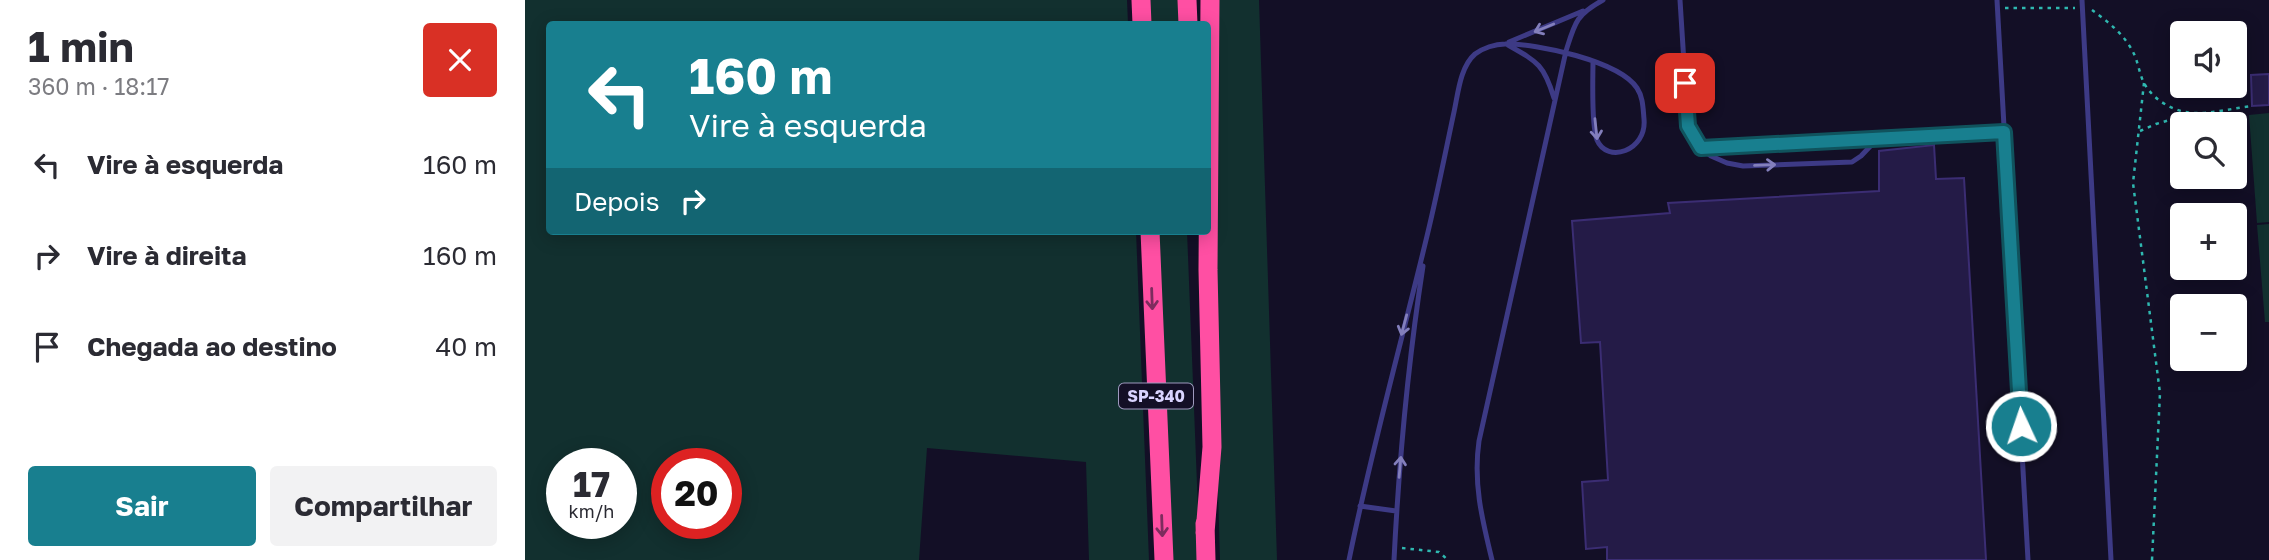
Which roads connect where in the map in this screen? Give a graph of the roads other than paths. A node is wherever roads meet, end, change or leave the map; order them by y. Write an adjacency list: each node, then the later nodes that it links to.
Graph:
1 (1141, 0): 9 (highway)
2 (1188, 0): 10 (highway)
3 (1210, 0): 11 (highway)
4 (1603, 0): 8 (lane)
5 (1680, 0): 18 (lane)
6 (1997, 0): 16 (lane)
7 (2082, 0): 32 (lane)
8 (1583, 11): 12 (lane, one-way to 12); 13 (lane)
9 (1142, 21)
10 (1188, 21)
11 (1210, 21)
12 (1505, 44): 13 (lane); 15 (lane); 22 (lane)
13 (1566, 51): 14 (lane); 15 (lane)
14 (1593, 61): 14 (lane, one-way to 14)
15 (1555, 100): 30 (lane)
16 (2004, 132): 17 (lane); 31 (lane)
17 (1878, 138): 18 (lane); 18 (lane, one-way to 17)
18 (1701, 148)
19 (1150, 235): 26 (highway, SP-340, one-way to 26)
20 (1195, 235): 25 (highway, SP-340)
21 (1207, 235): 25 (highway)
22 (1427, 235): 23 (lane, one-way to 23); 24 (lane, one-way to 22)
23 (1360, 506): 24 (lane); 28 (lane)
24 (1396, 511): 29 (lane)
25 (1205, 533): 27 (highway, SP-340)
26 (1164, 560)
27 (1206, 560)
28 (1349, 560)
29 (1394, 560)
30 (1492, 560)
31 (2028, 560)
32 (2111, 560)

